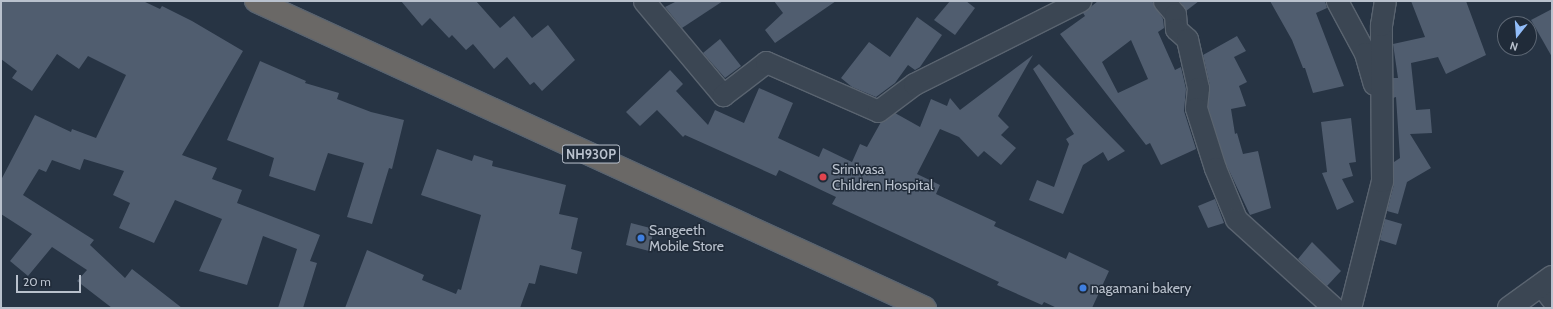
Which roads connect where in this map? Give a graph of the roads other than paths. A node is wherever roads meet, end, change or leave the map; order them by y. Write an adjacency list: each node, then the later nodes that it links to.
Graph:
1 (256, 1): 9 (highway, NH930P)
2 (644, 1): 3 (street)
3 (1080, 1)
4 (1164, 1): 10 (street)
5 (1337, 1): 7 (street)
6 (1385, 1): 7 (street)
7 (1381, 110): 11 (street)
8 (1548, 287): 12 (street)
9 (925, 308)
10 (1334, 308)
11 (1350, 308)
12 (1509, 308)

